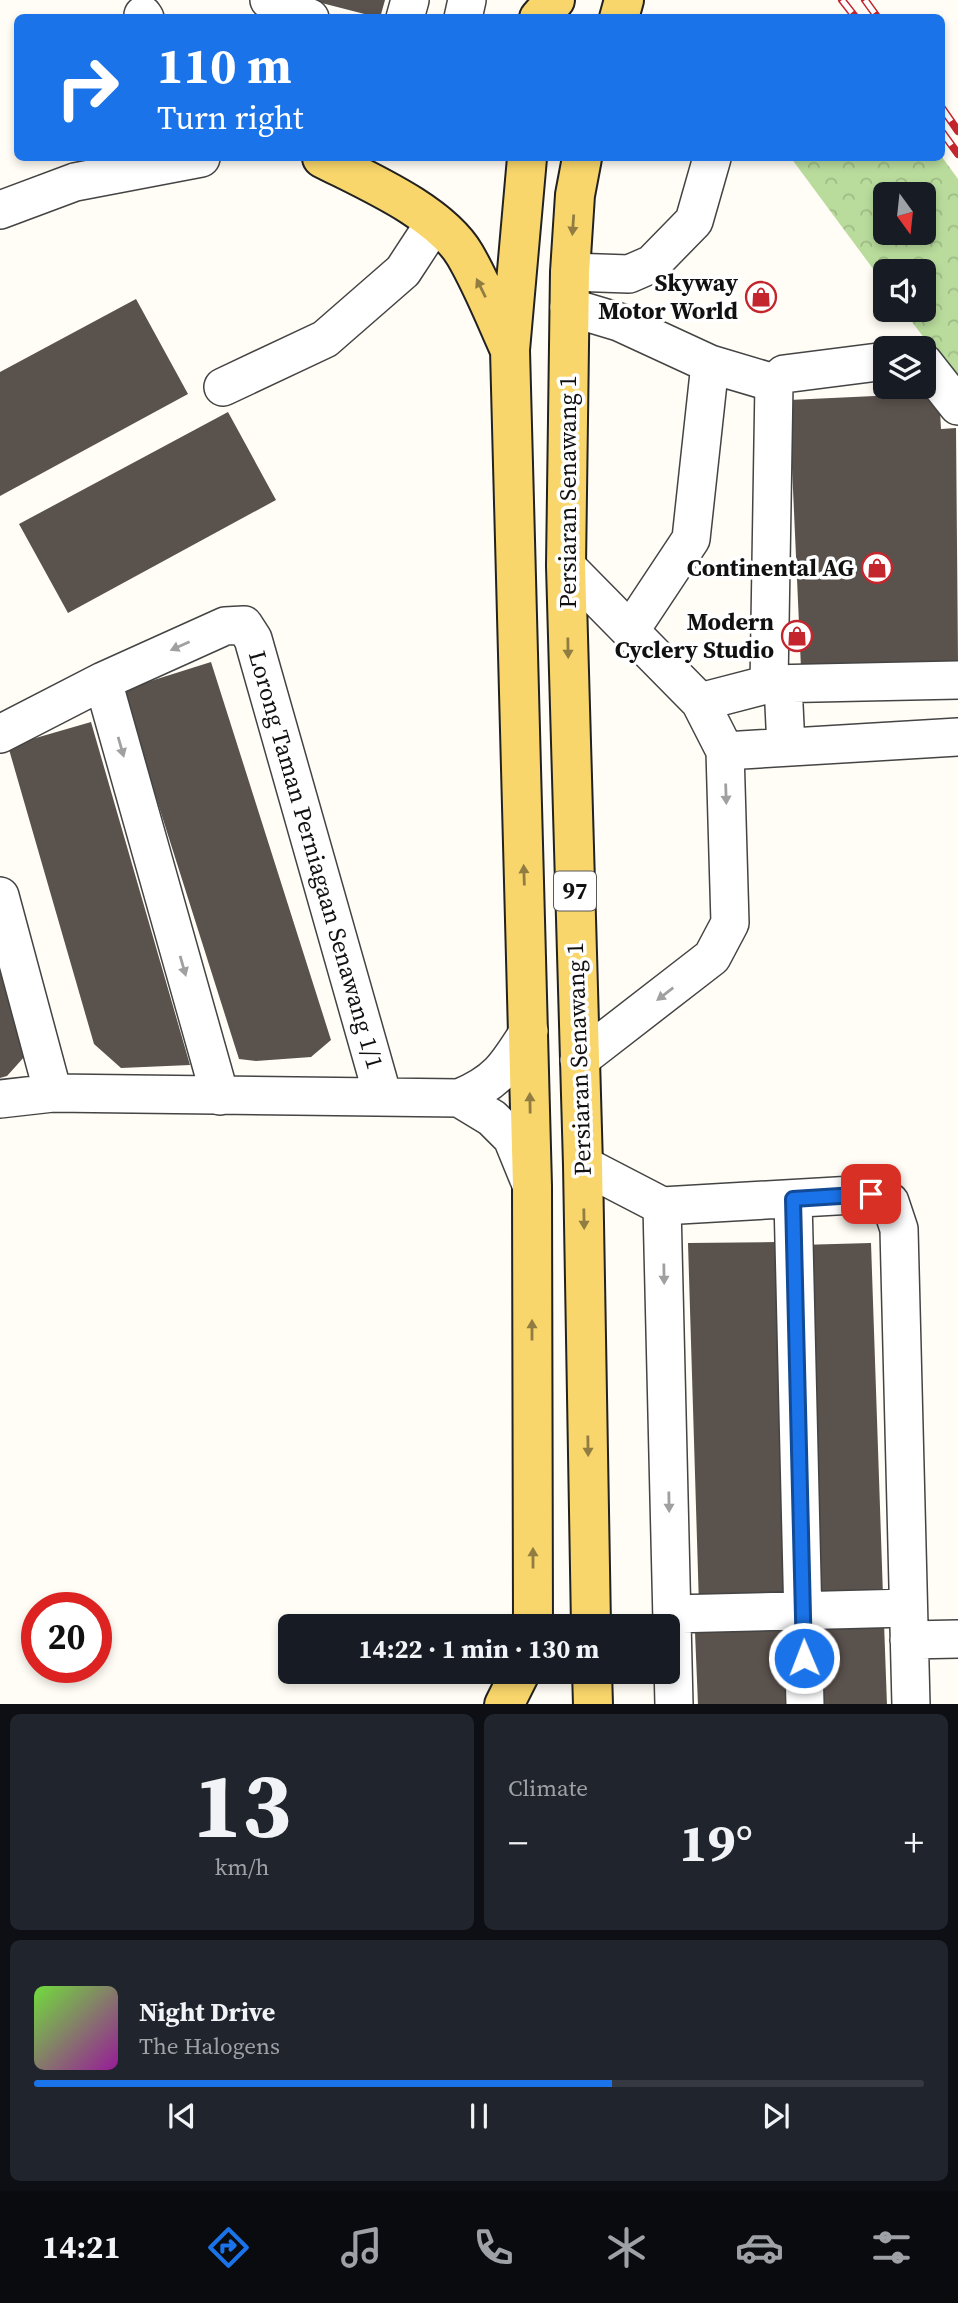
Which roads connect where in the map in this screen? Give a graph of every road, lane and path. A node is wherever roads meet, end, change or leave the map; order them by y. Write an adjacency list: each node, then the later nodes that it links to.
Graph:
1 (269, 0): 3 (street)
2 (555, 0): 4 (main road)
3 (301, 14)
4 (543, 14)
5 (185, 161): 10 (street)
6 (328, 161): 11 (main road)
7 (527, 161): 13 (main road, Persiaran Senawang 1 / 97)
8 (581, 161): 12 (main road, Persiaran Senawang 1 / 97, one-way to 12)
9 (711, 161): 12 (street)
10 (0, 210)
11 (435, 222): 13 (main road, one-way to 11); 18 (street)
12 (569, 290): 14 (street); 20 (main road, Persiaran Senawang 1 / 97)
13 (510, 350): 31 (main road, Persiaran Senawang 1 / 97, one-way to 13)
14 (710, 363): 17 (street); 21 (street)
15 (873, 363): 17 (street)
16 (936, 378): 19 (street)
17 (774, 383): 24 (street)
18 (223, 387)
19 (958, 406)
20 (566, 566): 21 (street); 32 (main road, Persiaran Senawang 1 / 97, one-way to 32)
21 (630, 631): 25 (street)
22 (958, 680): 24 (street)
23 (103, 681): 26 (street); 34 (street, one-way to 34); 35 (street, Lorong Taman Perniagaan Senawang 1/1, one-way to 23)
24 (776, 684): 25 (street); 28 (street)
25 (700, 702): 29 (street)
26 (0, 734)
27 (958, 737): 28 (street)
28 (786, 747): 29 (street)
29 (725, 751): 32 (street, one-way to 32)
30 (0, 896): 33 (street)
31 (528, 1031): 37 (street); 39 (main road, Persiaran Senawang 1 / 97, one-way to 31)
32 (579, 1060): 38 (main road, Persiaran Senawang 1 / 97)
33 (53, 1093): 34 (street); 36 (street)
34 (219, 1096): 35 (street)
35 (383, 1097): 37 (street)
36 (0, 1098)
37 (459, 1098): 39 (street)
38 (583, 1166): 41 (street); 44 (main road, Persiaran Senawang 1 / 97, one-way to 44)
39 (532, 1186): 43 (main road, Persiaran Senawang 1 / 97, one-way to 39)
40 (793, 1199): 41 (street); 42 (street); 46 (street)
41 (662, 1206): 45 (street, one-way to 45)
42 (802, 1611): 45 (street); 46 (street); 56 (street)
43 (533, 1614)
44 (591, 1614)
45 (672, 1614)
46 (909, 1624): 47 (street); 57 (street)
47 (958, 1639)
48 (514, 1684): 52 (main road)
49 (533, 1684): 53 (main road)
50 (592, 1684): 54 (main road)
51 (674, 1684): 55 (street)
52 (504, 1704)
53 (533, 1704)
54 (593, 1704)
55 (674, 1704)
56 (805, 1704)
57 (911, 1704)

